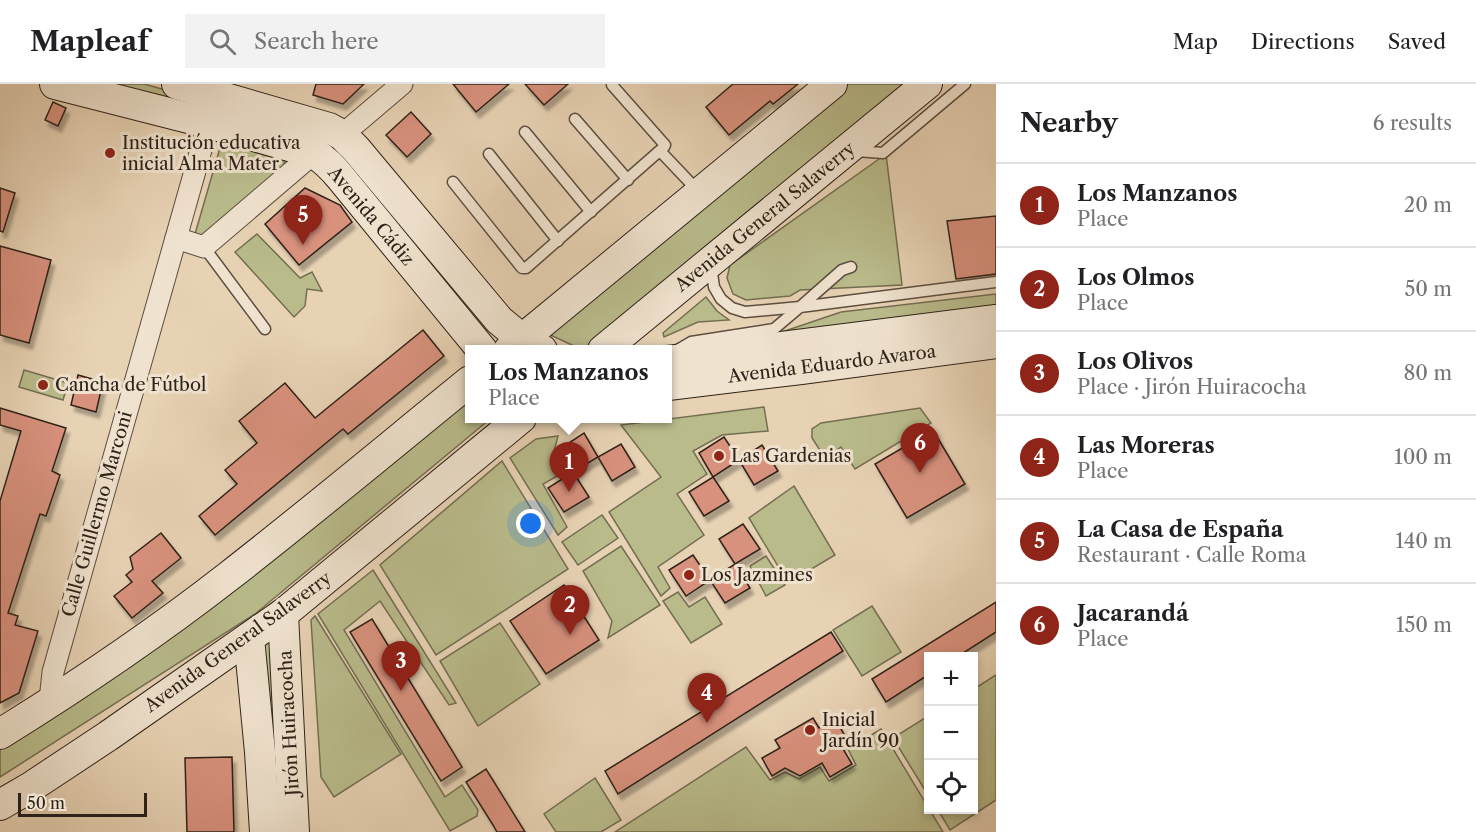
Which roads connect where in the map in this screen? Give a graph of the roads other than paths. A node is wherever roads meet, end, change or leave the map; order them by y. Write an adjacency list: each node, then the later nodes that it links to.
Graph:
1 (55, 84): 8 (main road, Avenida Cádiz)
2 (177, 84): 8 (main road, Avenida Cádiz)
3 (402, 84): 11 (street)
4 (832, 84): 18 (main road)
5 (927, 84): 12 (main road, Avenida General Salaverry)
6 (965, 84): 12 (lane)
7 (612, 85): 13 (lane)
8 (215, 101): 11 (main road, Avenida Cádiz); 14 (main road, Avenida Cádiz); 20 (street, Calle Guillermo Marconi)
9 (575, 119): 16 (lane)
10 (525, 132): 19 (lane)
11 (342, 135): 31 (main road, Avenida Cádiz)
12 (846, 150): 23 (main road, Avenida General Salaverry)
13 (661, 152): 16 (lane); 18 (lane)
14 (314, 153): 22 (street); 30 (main road, Avenida Cádiz)
15 (489, 154): 21 (lane)
16 (628, 180): 19 (lane)
17 (453, 182): 21 (lane)
18 (699, 193): 32 (main road)
19 (591, 212): 21 (lane)
20 (176, 238): 22 (street); 42 (street, Calle Guillermo Marconi)
21 (558, 241)
22 (204, 247): 28 (lane)
23 (717, 256): 26 (lane); 33 (main road, Avenida General Salaverry)
24 (851, 267): 26 (lane)
25 (996, 282): 26 (lane)
26 (800, 307): 34 (lane)
27 (996, 321): 35 (main road, Avenida Eduardo Avaroa)
28 (265, 329)
29 (996, 343): 35 (main road, Avenida Eduardo Avaroa)
30 (478, 345)
31 (523, 345)
32 (525, 345)
33 (609, 345)
34 (672, 354)
35 (800, 357): 36 (main road, Avenida Eduardo Avaroa); 37 (main road, Avenida Eduardo Avaroa)
36 (672, 361)
37 (672, 384)
38 (465, 385): 42 (main road)
39 (515, 423): 40 (main road, Avenida General Salaverry)
40 (283, 614): 41 (main road, Avenida General Salaverry); 44 (main road, Jirón Huiracocha)
41 (249, 638): 45 (main road, Jirón Huiracocha); 46 (main road, Avenida General Salaverry)
42 (53, 702): 43 (main road)
43 (0, 734)
44 (290, 751): 45 (main road); 48 (main road, Jirón Huiracocha)
45 (260, 752): 47 (main road, Jirón Huiracocha)
46 (0, 804)
47 (265, 832)
48 (294, 832)

